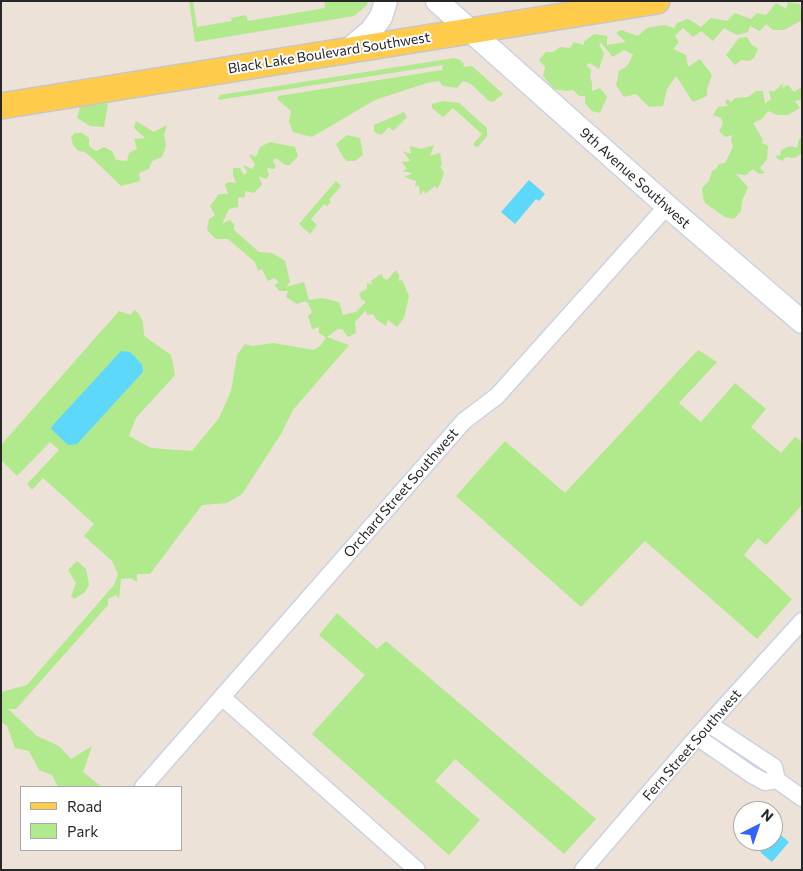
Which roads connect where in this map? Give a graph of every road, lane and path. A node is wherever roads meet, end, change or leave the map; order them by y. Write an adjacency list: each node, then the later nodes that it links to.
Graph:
1 (386, 1): 5 (street)
2 (437, 1): 4 (street, 9th Avenue Southwest)
3 (658, 1): 4 (main road, Black Lake Boulevard Southwest)
4 (470, 30): 5 (main road, Black Lake Boulevard Southwest); 7 (street, 9th Avenue Southwest)
5 (348, 50): 6 (main road, Black Lake Boulevard Southwest)
6 (1, 106)
7 (667, 206): 8 (street, 9th Avenue Southwest); 10 (street, Orchard Street Southwest)
8 (802, 322)
9 (802, 621): 11 (street, Fern Street Southwest)
10 (222, 697): 16 (street, Orchard Street Southwest); 18 (street)
11 (709, 724): 12 (street, Fern Street Southwest); 13 (street)
12 (697, 737): 14 (street); 19 (street, Fern Street Southwest)
13 (746, 748): 14 (street); 15 (street)
14 (736, 764): 15 (street)
15 (777, 780): 17 (street)
16 (144, 786)
17 (802, 798)
18 (417, 870)
19 (583, 870)

